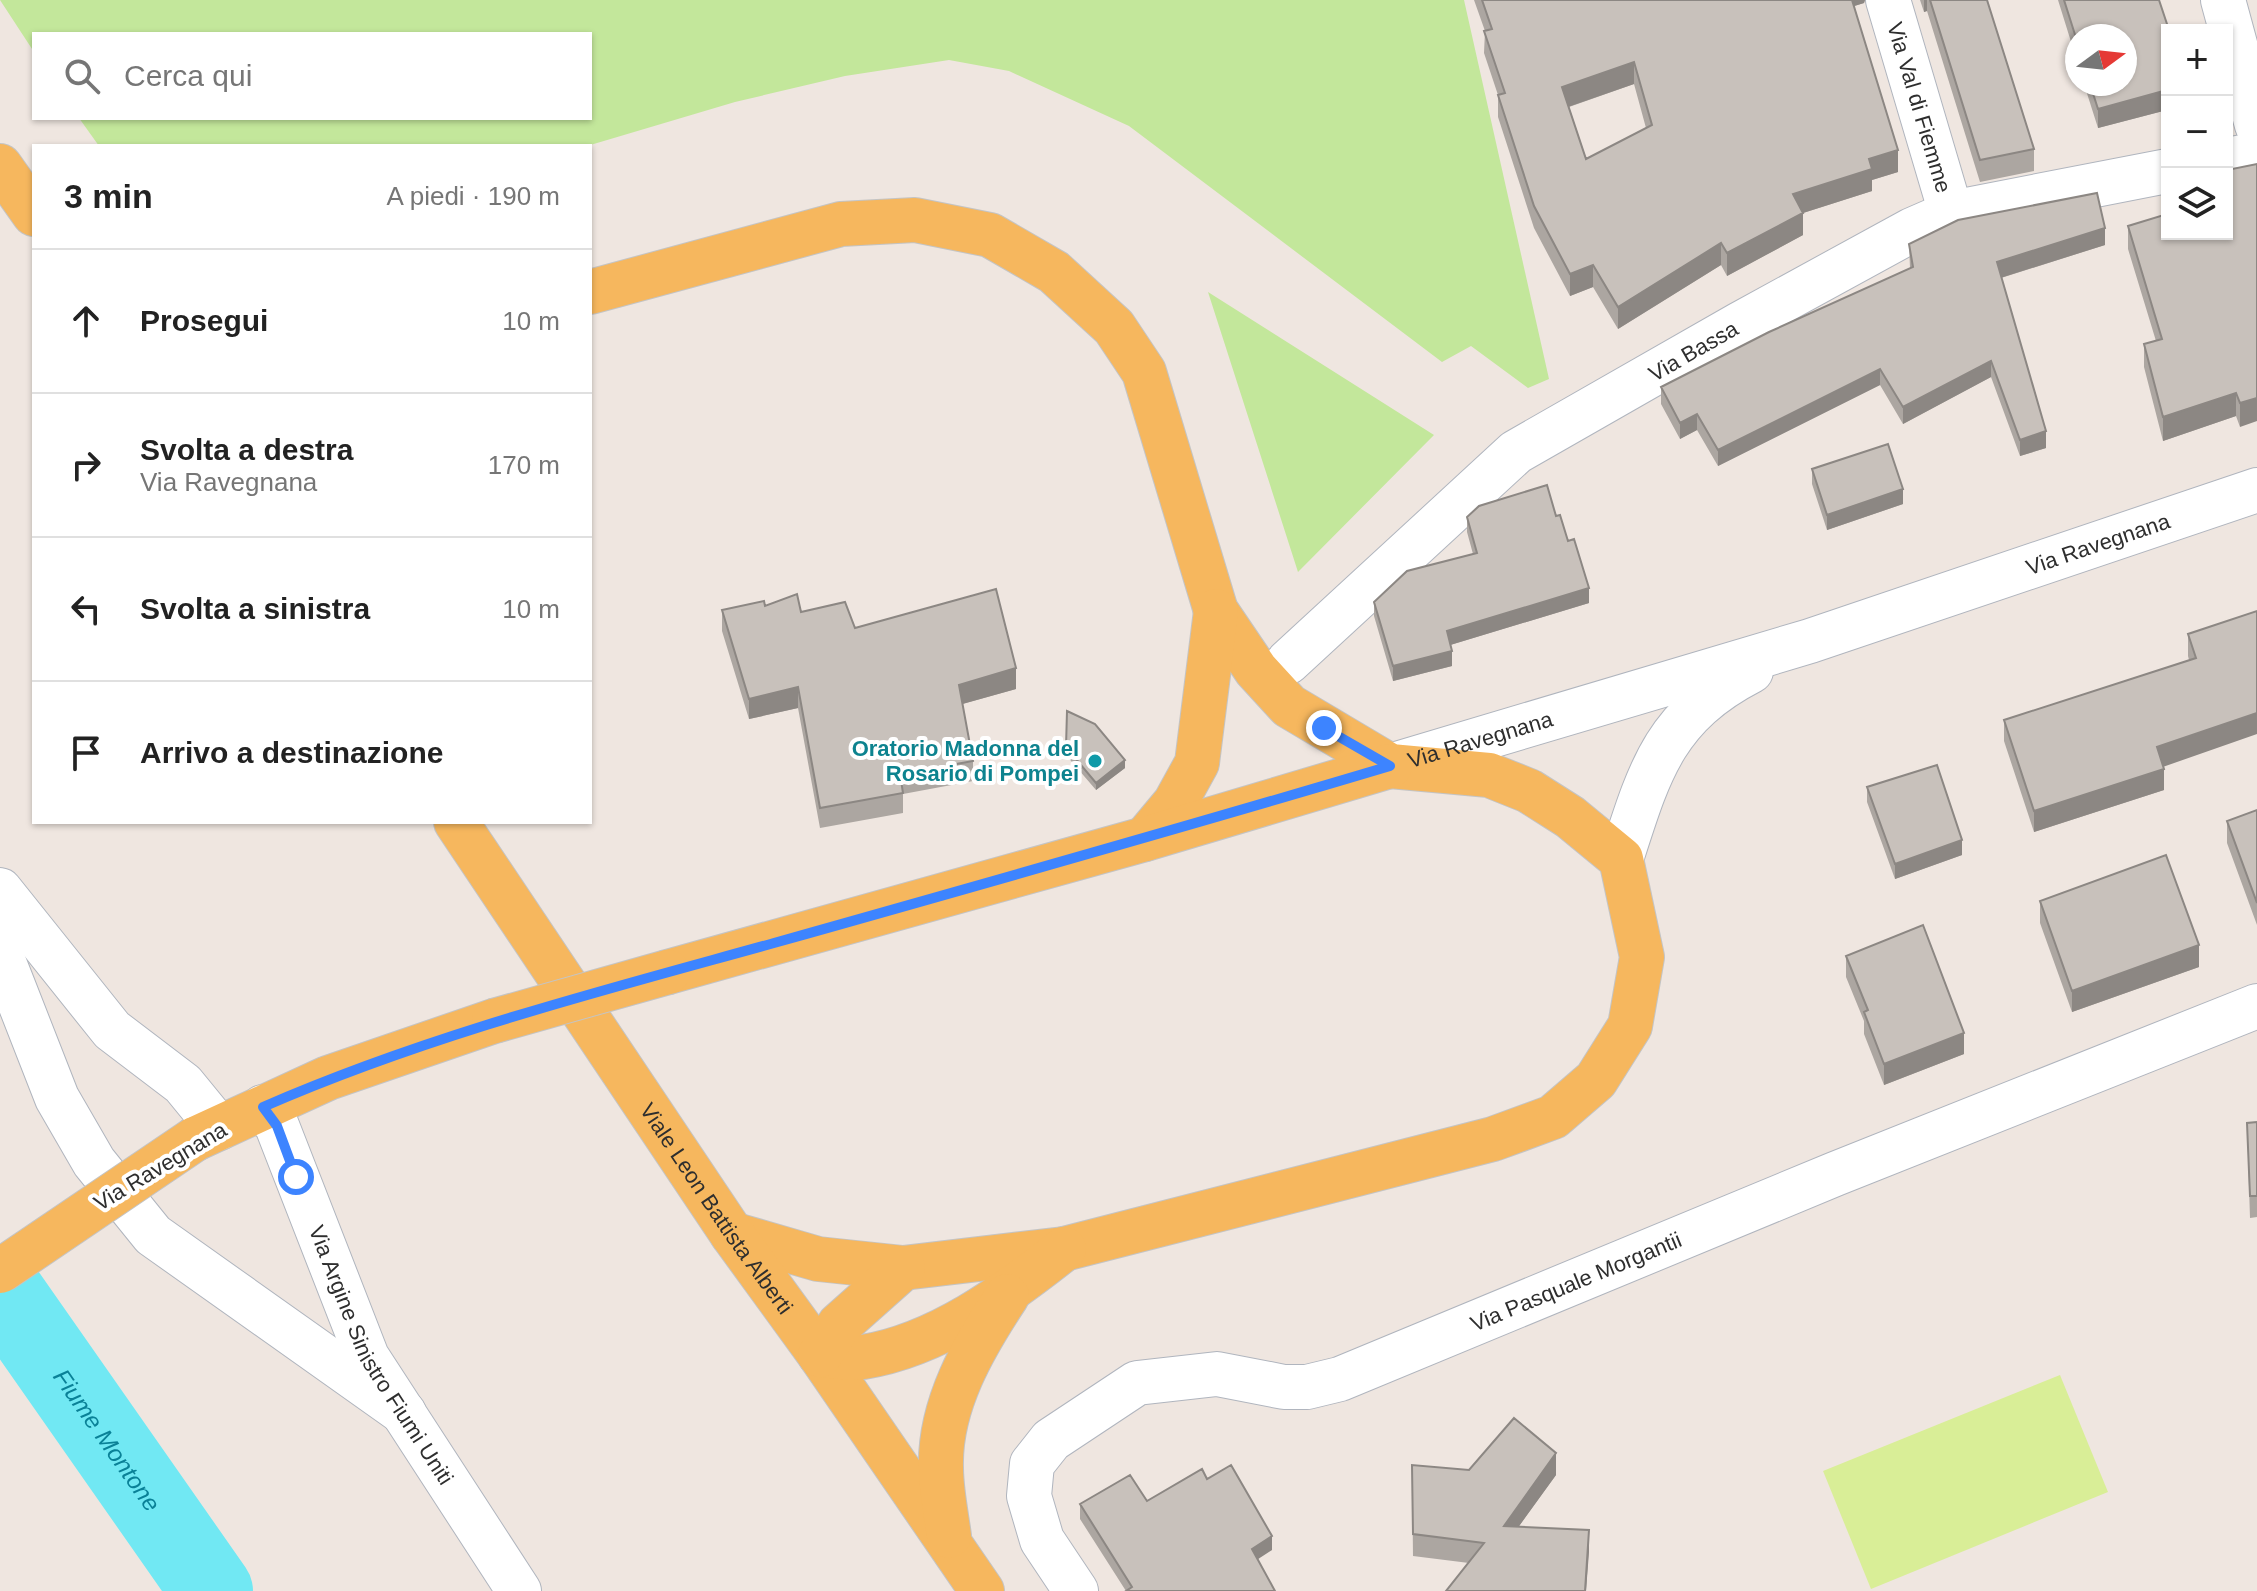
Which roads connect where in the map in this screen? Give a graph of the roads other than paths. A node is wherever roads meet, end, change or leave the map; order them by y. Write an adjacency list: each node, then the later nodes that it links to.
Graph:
1 (1888, 0): 9 (street, Via Val di Fiemme)
2 (2223, 0): 3 (street)
3 (2257, 125)
4 (2257, 154): 5 (street)
5 (2233, 159)
6 (0, 166): 8 (main road)
7 (2161, 172): 9 (street, Via Bassa)
8 (32, 211)
9 (1951, 213): 14 (street, Via Bassa)
10 (592, 291): 12 (main road)
11 (2257, 490): 13 (street, Via Ravegnana)
12 (1216, 611): 15 (main road); 17 (main road)
13 (1810, 641): 15 (street, Via Ravegnana); 18 (street)
14 (1288, 662)
15 (1390, 766): 17 (main road, Via Ravegnana); 18 (main road)
16 (457, 824): 24 (main road, Viale Leon Battista Alberti)
17 (1145, 839): 22 (main road, Via Ravegnana, bridge)
18 (1621, 859): 25 (main road)
19 (0, 890): 23 (street)
20 (0, 933): 30 (street)
21 (2257, 1006): 34 (street, Via Pasquale Morgantii)
22 (263, 1107): 23 (main road, Via Ravegnana); 30 (street, Via Argine Sinistro Fiumi Uniti)
23 (207, 1133): 27 (main road, Via Ravegnana, bridge)
24 (732, 1234): 26 (main road); 29 (main road, Viale Leon Battista Alberti)
25 (1064, 1249): 26 (main road); 28 (main road)
26 (903, 1268): 29 (main road)
27 (0, 1271)
28 (1010, 1292): 29 (main road); 31 (main road)
29 (820, 1355): 31 (main road, Viale Leon Battista Alberti)
30 (404, 1413): 32 (street, Via Argine Sinistro Fiumi Uniti)
31 (949, 1542): 33 (main road, Viale Leon Battista Alberti)
32 (519, 1591)
33 (982, 1591)
34 (1076, 1591)

